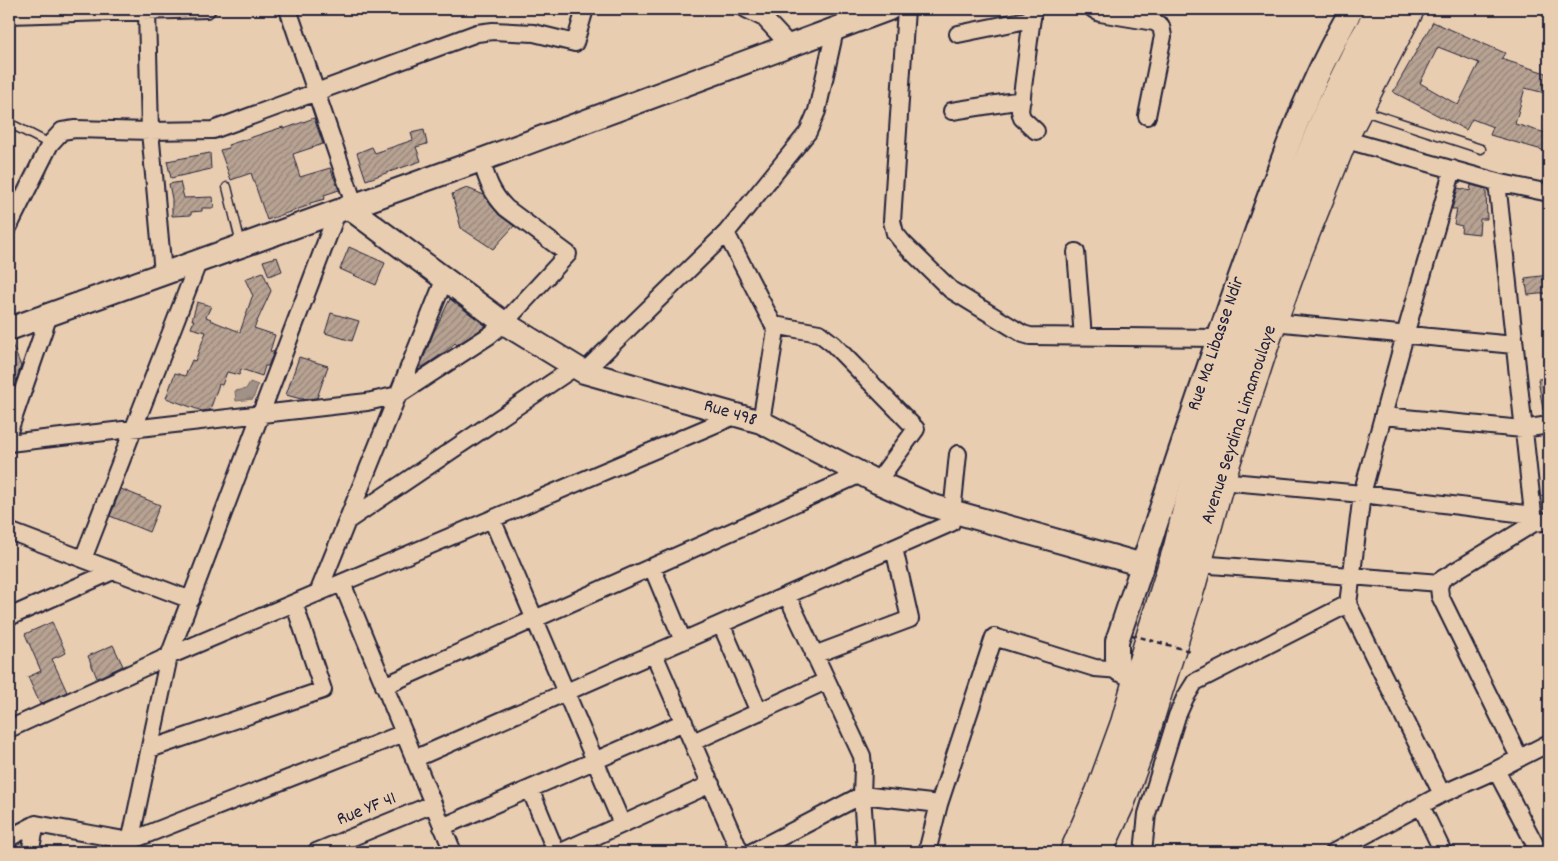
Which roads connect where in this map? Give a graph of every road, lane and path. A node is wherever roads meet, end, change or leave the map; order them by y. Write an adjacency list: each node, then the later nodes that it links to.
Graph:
1 (207, 9): 12 (street)
2 (288, 9): 18 (street)
3 (584, 9): 18 (street)
4 (746, 9): 17 (street)
5 (890, 9): 15 (street)
6 (906, 9): 48 (street)
7 (1093, 9): 22 (street)
8 (1352, 9): 49 (street, Rue Ma Libasse Ndir)
9 (1382, 9): 94 (highway, Avenue Seydina Limamoulaye)
10 (1410, 9): 20 (highway, Avenue Seydina Limamoulaye)
11 (80, 11): 12 (street); 14 (street)
12 (147, 11): 25 (street)
13 (1032, 14): 16 (street); 19 (street)
14 (9, 15)
15 (835, 30): 17 (street); 36 (street)
16 (958, 34)
17 (790, 46): 29 (street)
18 (316, 91): 25 (street); 34 (street)
19 (1022, 100): 21 (street); 24 (street)
20 (1357, 109): 26 (highway, Avenue Seydina Limamoulaye); 28 (lane)
21 (952, 111)
22 (1148, 116)
23 (9, 124): 27 (lane)
24 (1036, 130)
25 (150, 131): 27 (street); 40 (street)
26 (1343, 139): 30 (street); 43 (highway, Avenue Seydina Limamoulaye)
27 (50, 144): 35 (street)
28 (1481, 149)
29 (481, 160): 34 (street); 44 (street)
30 (1453, 170): 31 (street); 47 (street)
31 (1497, 182): 33 (street); 50 (street)
32 (227, 187): 37 (lane)
33 (1549, 193)
34 (346, 207): 37 (street); 41 (street, Rue 498); 53 (street)
35 (9, 226)
36 (726, 233): 45 (street); 51 (street)
37 (241, 245): 39 (street)
38 (1076, 252): 48 (street)
39 (199, 260): 40 (street); 58 (street)
40 (163, 273): 42 (street)
41 (445, 278): 44 (street, Rue 498); 52 (street)
42 (49, 315): 46 (street); 60 (street)
43 (1273, 322): 47 (street); 64 (highway, Avenue Seydina Limamoulaye)
44 (504, 323): 51 (street, Rue 498); 52 (street)
45 (774, 325): 56 (street); 63 (street)
46 (9, 329)
47 (1405, 335): 50 (street); 55 (street)
48 (1083, 337): 49 (street)
49 (1217, 338): 73 (street, Rue Ma Libasse Ndir)
50 (1514, 345): 59 (street)
51 (580, 369): 54 (street, Rue 498); 69 (street)
52 (398, 395): 53 (street); 69 (street)
53 (261, 414): 58 (street); 82 (street)
54 (737, 415): 56 (street, Rue 498); 67 (street)
55 (1383, 416): 59 (street); 65 (street)
56 (761, 422): 63 (street, Rue 498)
57 (1549, 425): 59 (street)
58 (134, 429): 61 (street); 72 (street)
59 (1523, 429): 68 (street)
60 (9, 431)
61 (9, 443)
62 (958, 454): 66 (street)
63 (869, 478): 66 (street, Rue 498); 75 (street)
64 (1220, 482): 65 (street); 74 (highway, Avenue Seydina Limamoulaye)
65 (1362, 494): 68 (street); 77 (street)
66 (952, 512): 71 (street); 73 (street, Rue 498)
67 (492, 519): 78 (street); 86 (street)
68 (1539, 520): 79 (street)
69 (347, 521): 80 (street)
70 (9, 531): 72 (street)
71 (894, 548): 81 (street); 92 (street)
72 (83, 559): 76 (street)
73 (1143, 564): 94 (street, Rue Ma Libasse Ndir)
74 (1198, 564): 77 (street); 131 (highway, Avenue Seydina Limamoulaye)
75 (652, 566): 86 (street); 89 (street)
76 (113, 570): 82 (street); 85 (street)
77 (1351, 576): 79 (street); 84 (street)
78 (342, 583): 80 (street); 96 (street)
79 (1440, 583): 105 (street)
80 (318, 593): 83 (street)
81 (787, 595): 87 (street); 92 (street)
82 (191, 600): 93 (street)
83 (294, 603): 93 (street); 104 (street)
84 (1348, 604): 111 (street); 132 (street)
85 (9, 617)
86 (535, 619): 96 (street); 97 (street)
87 (721, 624): 89 (street); 98 (street)
88 (1132, 634): 90 (path, bridge)
89 (683, 641): 91 (street)
90 (1190, 651)
91 (654, 654): 97 (street); 99 (street)
92 (814, 655): 95 (street)
93 (169, 656): 100 (street); 104 (street)
94 (1129, 673): 114 (street); 130 (highway, Avenue Seydina Limamoulaye)
95 (826, 681): 98 (street); 112 (street)
96 (384, 686): 101 (street)
97 (566, 692): 106 (street); 107 (street)
98 (758, 712): 102 (street)
99 (684, 722): 102 (street); 107 (street)
100 (9, 729)
101 (404, 733): 106 (street); 120 (street)
102 (693, 742): 109 (street)
103 (1549, 743): 105 (street)
104 (150, 749): 120 (street)
105 (1519, 757): 108 (street)
106 (414, 759): 113 (street)
107 (595, 760): 110 (street); 117 (street)
108 (1496, 770): 111 (street); 135 (street)
109 (711, 784): 117 (street); 126 (street)
110 (530, 788): 118 (street); 124 (street)
111 (1442, 794): 115 (street)
112 (862, 795): 114 (street); 127 (street); 128 (street)
113 (433, 804): 118 (street); 122 (street, Rue YF 41)
114 (939, 804): 129 (street)
115 (1421, 806): 133 (street); 134 (street)
116 (36, 824): 119 (street); 120 (street); 121 (street)
117 (622, 824): 125 (street)
118 (442, 827): 123 (street)
119 (9, 838)
120 (129, 847)
121 (30, 852)
122 (316, 852)
123 (453, 852)
124 (556, 852)
125 (561, 852)
126 (740, 852)
127 (752, 852)
128 (866, 852)
129 (927, 852)
130 (1074, 852)
131 (1098, 852)
132 (1143, 852)
133 (1334, 852)
134 (1443, 852)
135 (1539, 852)

